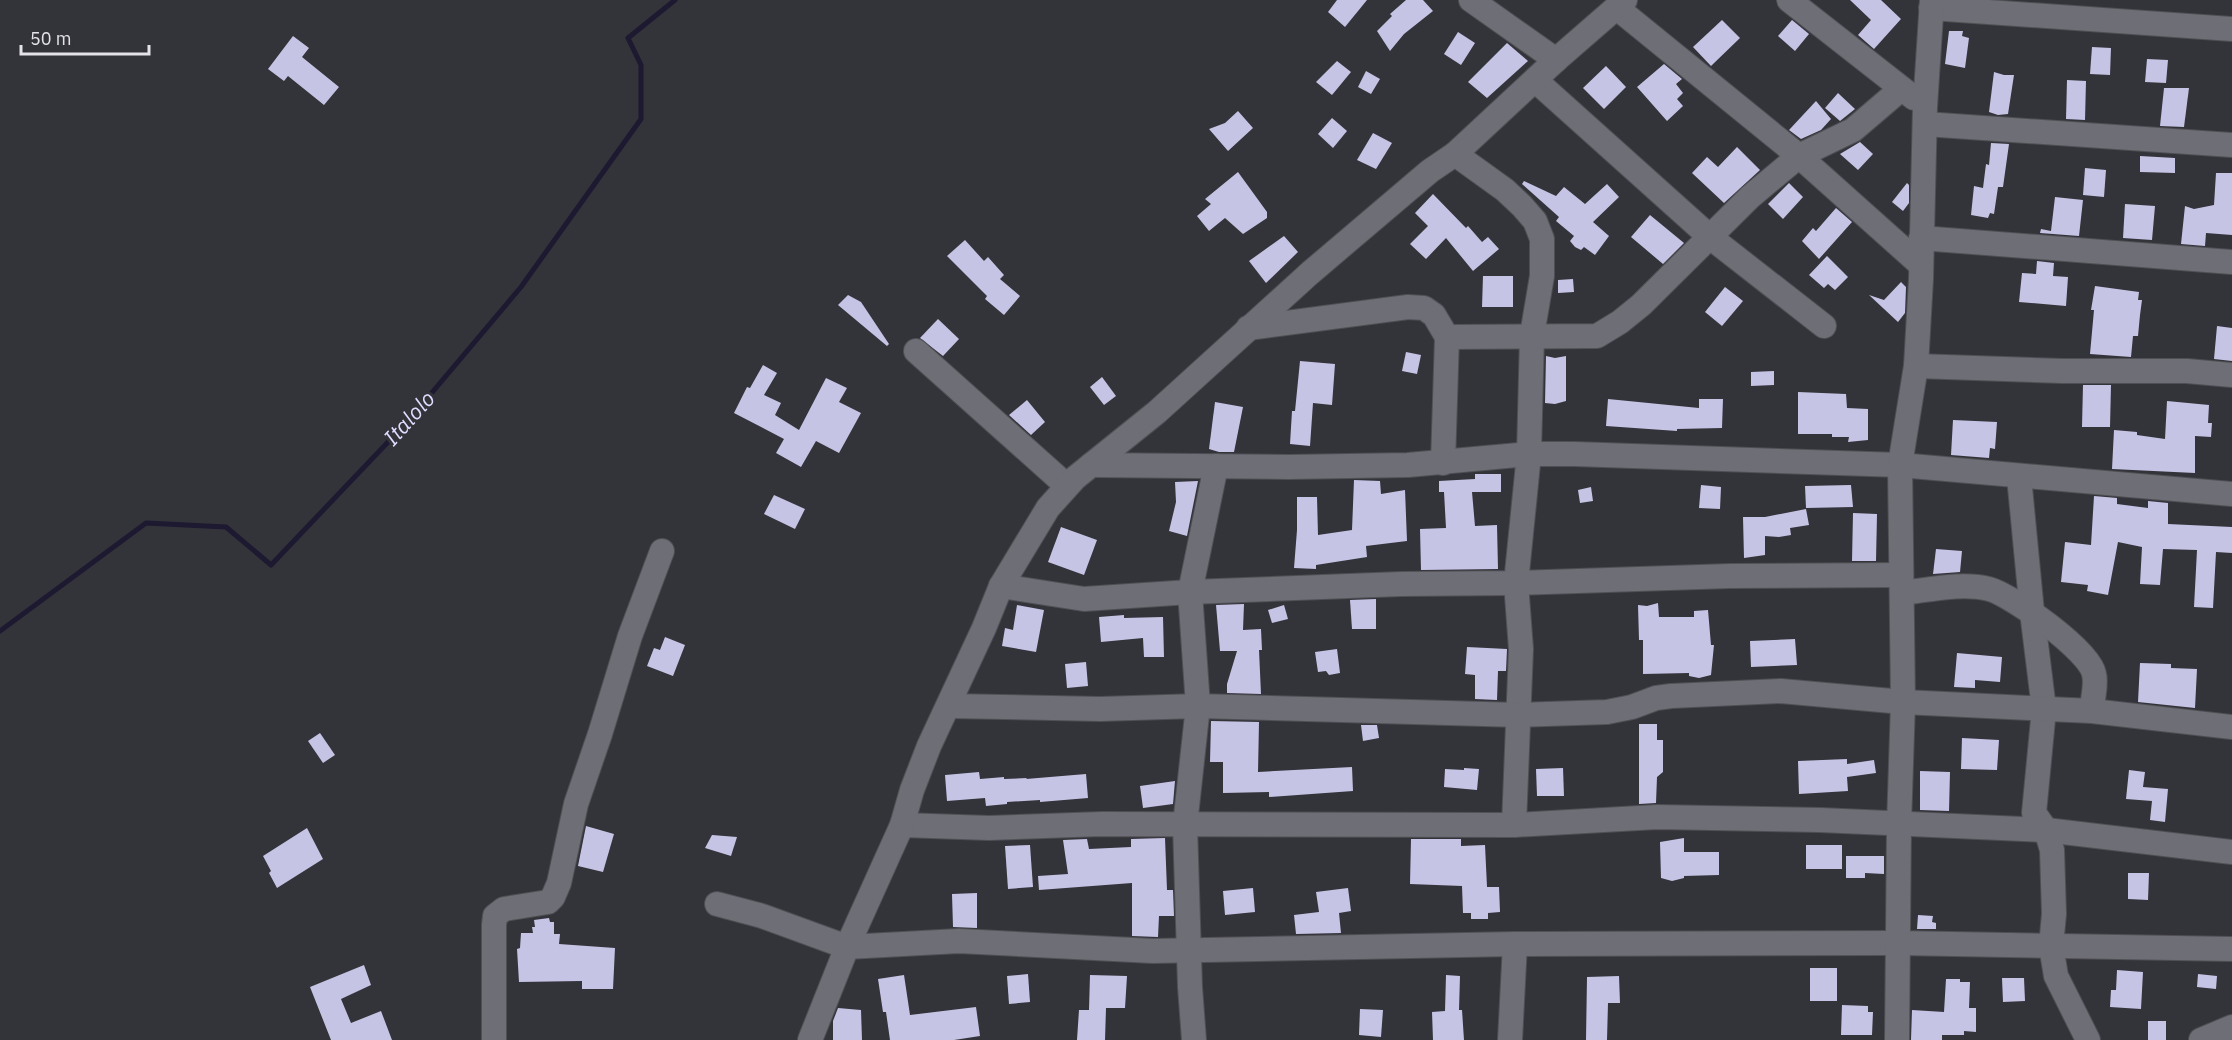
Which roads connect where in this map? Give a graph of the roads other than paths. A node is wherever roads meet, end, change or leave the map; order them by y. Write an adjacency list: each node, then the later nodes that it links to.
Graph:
1 (1471, 0): 6 (street)
2 (1789, 0): 8 (street)
3 (1621, 4): 6 (street); 12 (street)
4 (1932, 4): 5 (street); 9 (street)
5 (2232, 29)
6 (1556, 60): 7 (street)
7 (1535, 80): 11 (street); 13 (street)
8 (1902, 89): 9 (street); 12 (street)
9 (1925, 115): 10 (street); 14 (street)
10 (2232, 146)
11 (1455, 154): 18 (street); 19 (street)
12 (1799, 156): 13 (street); 16 (street)
13 (1710, 237): 17 (street); 19 (street)
14 (1921, 238): 15 (street); 16 (street)
15 (2232, 262)
16 (1921, 265): 22 (street)
17 (1824, 326)
18 (1248, 328): 20 (street); 26 (street)
19 (1532, 335): 20 (street); 24 (street)
20 (1447, 337): 25 (street)
21 (916, 351): 30 (street)
22 (1916, 366): 23 (street); 27 (street)
23 (2232, 375)
24 (1529, 454): 25 (street); 27 (street); 33 (street)
25 (1443, 463): 28 (street)
26 (1091, 465): 28 (street); 30 (street)
27 (1900, 465): 29 (street); 34 (street)
28 (1216, 466): 36 (street)
29 (2019, 477): 31 (street); 37 (street)
30 (1067, 486): 35 (street)
31 (2232, 494)
32 (662, 551): 59 (street)
33 (1516, 583): 34 (street); 36 (street); 43 (street)
34 (1901, 584): 37 (street); 38 (street)
35 (1001, 586): 36 (street); 39 (street)
36 (1190, 592): 40 (street)
37 (2032, 612): 41 (street); 42 (street)
38 (1903, 702): 41 (street); 43 (street); 48 (street)
39 (949, 706): 40 (street); 45 (street)
40 (1198, 706): 43 (street); 46 (street)
41 (2044, 709): 42 (street); 49 (street)
42 (2092, 711): 44 (street)
43 (1519, 715): 47 (street)
44 (2232, 727)
45 (902, 825): 46 (street); 55 (street)
46 (1185, 825): 47 (street); 56 (street)
47 (1514, 825): 48 (street)
48 (1899, 825): 49 (street); 52 (street)
49 (2046, 830): 50 (street); 54 (street)
50 (2232, 852)
51 (717, 904): 55 (street)
52 (1898, 943): 53 (street); 54 (street); 63 (street)
53 (1515, 944): 56 (street); 62 (street)
54 (2051, 946): 57 (street); 64 (street)
55 (847, 947): 56 (street); 60 (street)
56 (1189, 949): 61 (street)
57 (2232, 949)
58 (2232, 1027): 65 (street)
59 (494, 1040)
60 (810, 1040)
61 (1194, 1040)
62 (1510, 1040)
63 (1897, 1040)
64 (2088, 1040)
65 (2201, 1040)

